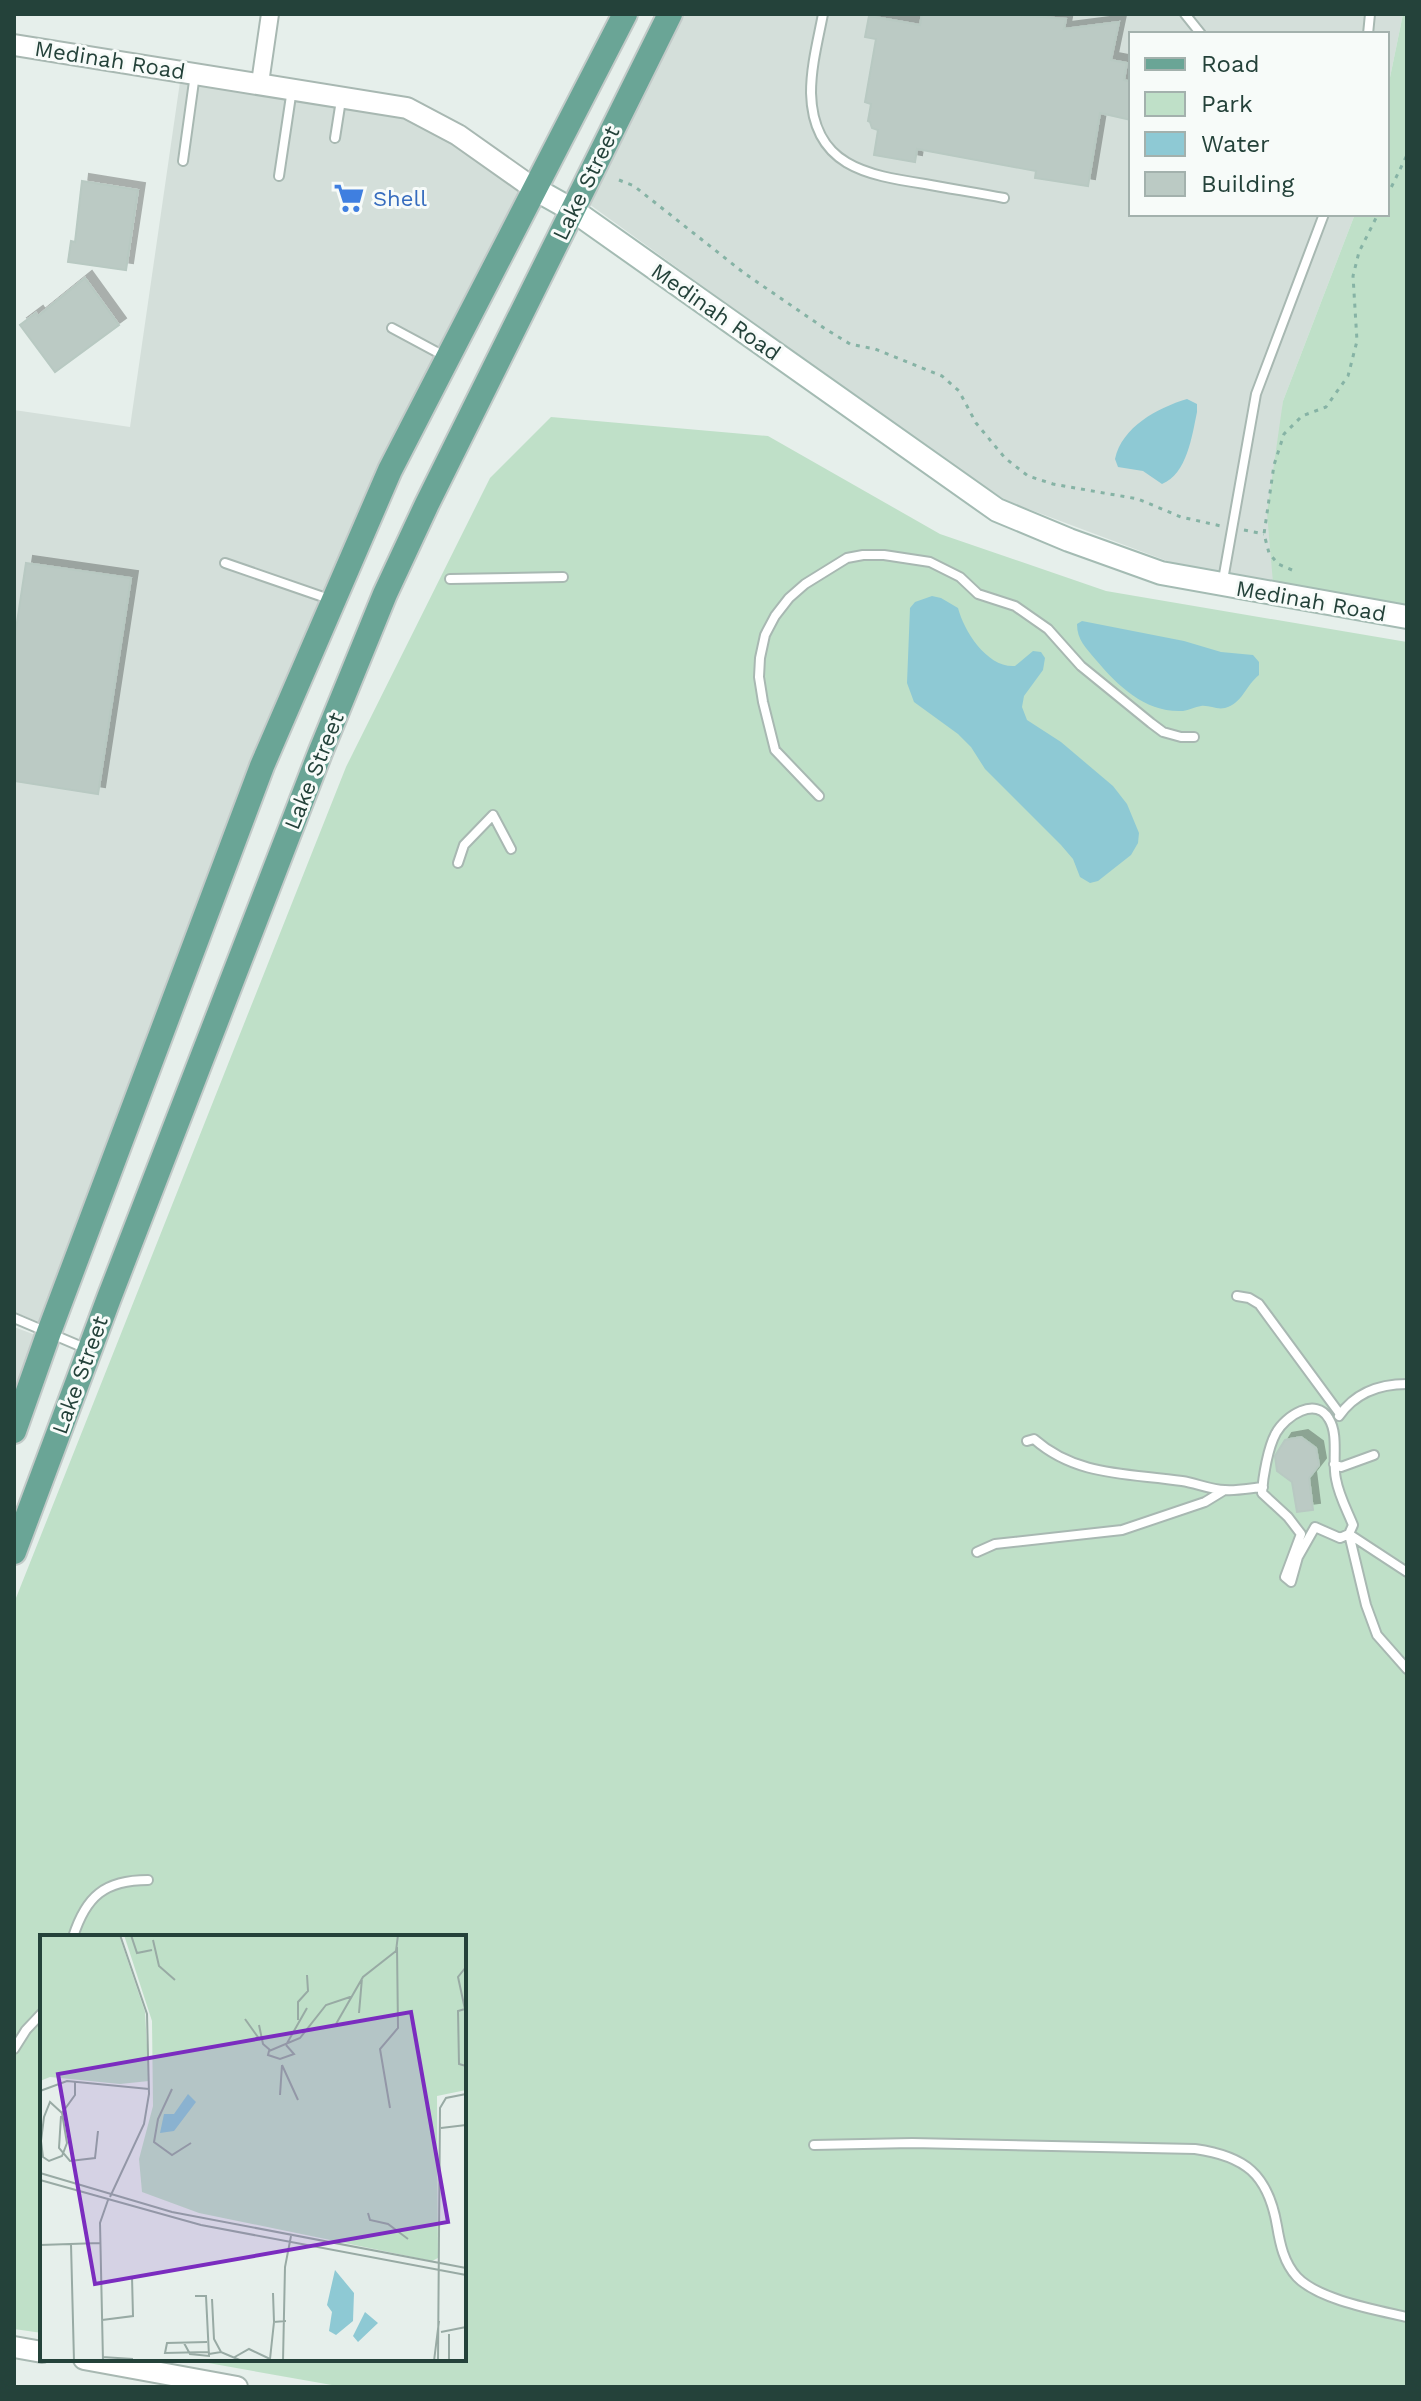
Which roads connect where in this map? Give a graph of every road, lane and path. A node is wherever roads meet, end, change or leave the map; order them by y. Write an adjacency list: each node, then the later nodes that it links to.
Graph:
1 (270, 14): 9 (street)
2 (625, 14): 17 (main road, Lake Street)
3 (670, 14): 20 (main road, Lake Street)
4 (823, 14): 19 (lane)
5 (1185, 14): 6 (lane)
6 (1199, 32)
7 (14, 45): 8 (street, Medinah Road)
8 (195, 73): 9 (street, Medinah Road); 14 (lane)
9 (260, 83): 10 (street, Medinah Road)
10 (293, 88): 11 (street, Medinah Road); 15 (lane)
11 (342, 96): 12 (lane); 17 (street, Medinah Road)
12 (335, 138)
13 (1407, 155): 18 (path)
14 (183, 161)
15 (279, 176)
16 (619, 180): 25 (path)
17 (533, 188): 20 (main road, Medinah Road); 24 (main road, Lake Street)
18 (1389, 192)
19 (1004, 198)
20 (574, 211): 31 (main road, Medinah Road); 41 (main road, Lake Street)
21 (1323, 216): 25 (lane)
22 (1377, 216): 26 (path)
23 (392, 328): 24 (lane)
24 (447, 358): 32 (main road, Lake Street)
25 (1232, 528): 26 (path); 31 (lane)
26 (1264, 534): 28 (path)
27 (225, 563): 32 (lane)
28 (1292, 570)
29 (563, 577): 30 (lane)
30 (450, 579)
31 (1222, 585): 33 (main road, Medinah Road)
32 (333, 601): 40 (main road, Lake Street)
33 (1407, 617)
34 (1194, 737): 35 (lane)
35 (819, 796)
36 (511, 849): 37 (lane)
37 (458, 863)
38 (1237, 1296): 43 (lane)
39 (14, 1318): 40 (lane)
40 (49, 1332): 41 (lane); 45 (main road, Lake Street)
41 (90, 1351): 52 (main road, Lake Street)
42 (1406, 1382): 43 (lane)
43 (1340, 1414): 44 (lane)
44 (1332, 1428): 48 (lane); 49 (lane)
45 (14, 1431)
46 (1027, 1441): 50 (lane)
47 (1374, 1455): 48 (lane)
48 (1334, 1464): 51 (lane)
49 (1263, 1487): 50 (lane); 51 (lane)
50 (1223, 1491): 53 (lane)
51 (1349, 1534): 54 (lane); 55 (lane)
52 (14, 1552)
53 (977, 1552)
54 (1407, 1572)
55 (1407, 1669)
56 (148, 1880): 57 (lane)
57 (74, 1935)
58 (40, 2015): 59 (lane)
59 (14, 2049)
60 (814, 2145): 61 (lane)
61 (1407, 2317)
62 (14, 2347): 63 (street)
63 (40, 2352)
64 (95, 2361): 65 (street)
65 (237, 2387)

